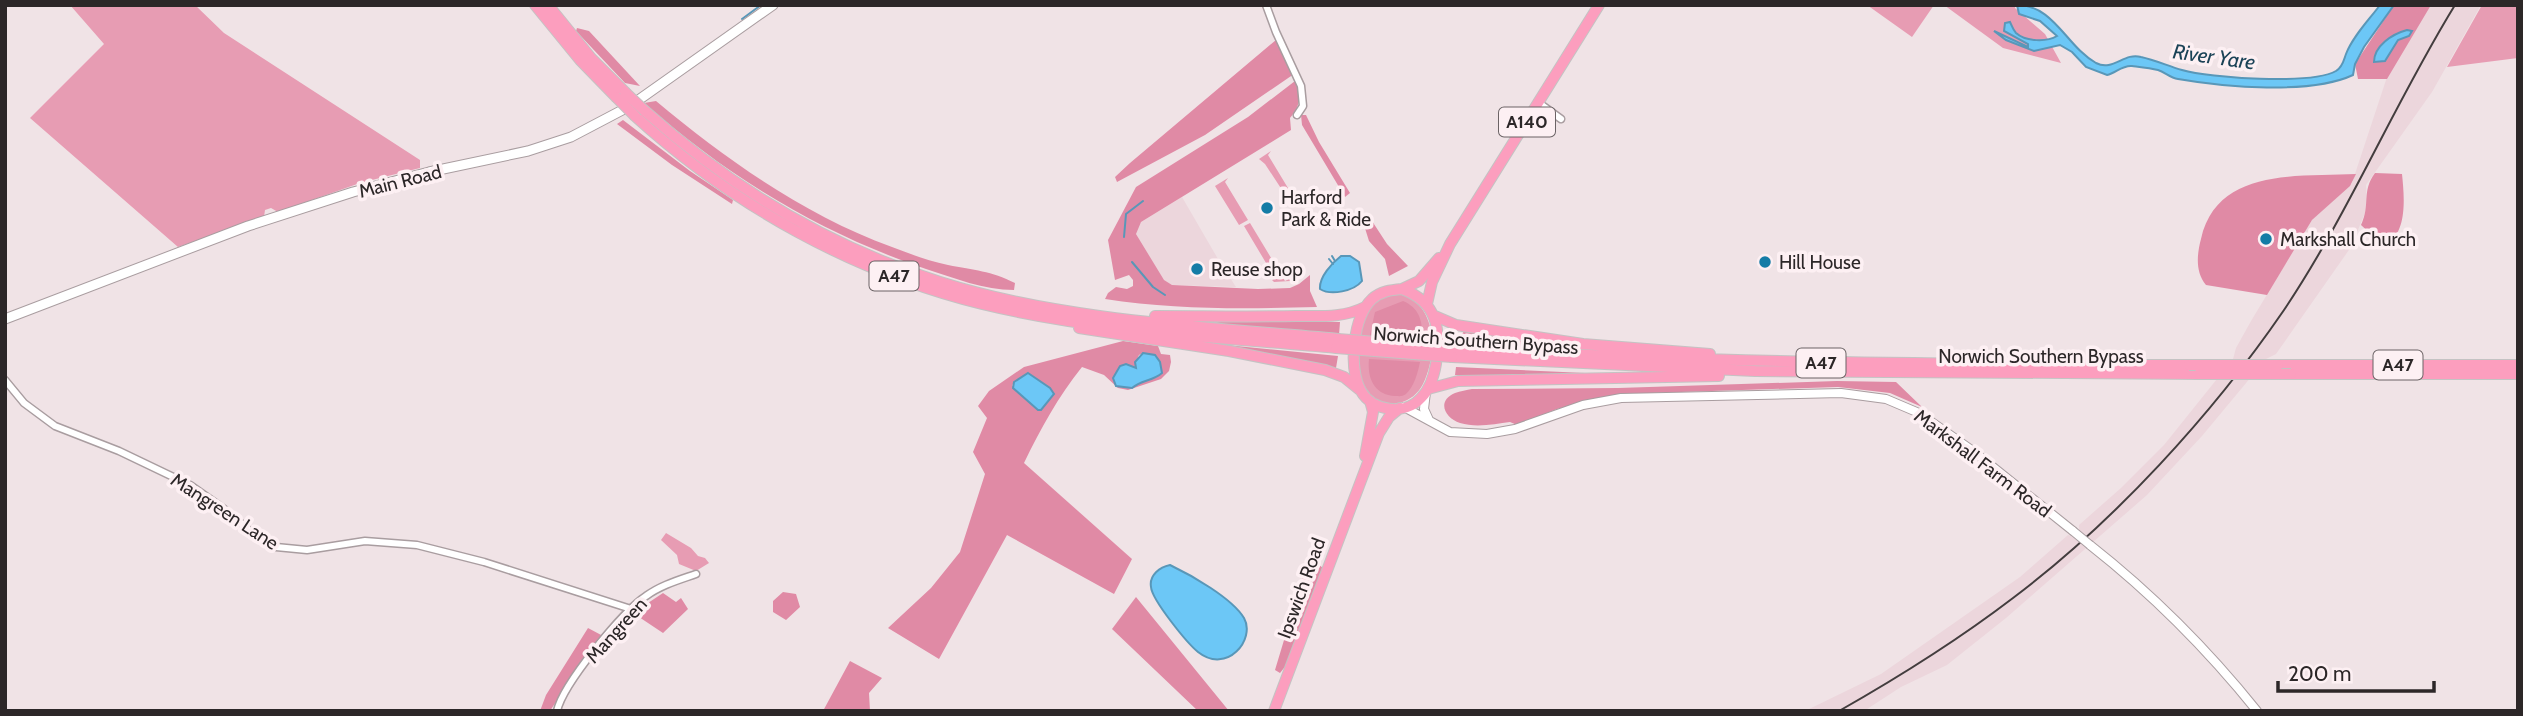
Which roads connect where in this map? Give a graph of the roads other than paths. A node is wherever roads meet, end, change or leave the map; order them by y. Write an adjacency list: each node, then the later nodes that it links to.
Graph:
1 (536, 5): 6 (highway, Norwich Southern Bypass / A47)
2 (548, 5): 6 (highway, Norwich Southern Bypass / A47)
3 (773, 5): 18 (main road, Main Road)
4 (1266, 5): 9 (street)
5 (1599, 5): 7 (highway, A140)
6 (620, 95): 8 (highway, Norwich Southern Bypass / A47, bridge)
7 (1539, 103): 10 (street); 11 (highway, A140)
8 (640, 113): 12 (highway, Norwich Southern Bypass / A47); 14 (highway, Norwich Southern Bypass / A47)
9 (1309, 116)
10 (1561, 119)
11 (1450, 244): 13 (highway, A140); 15 (highway, A140)
12 (918, 285): 19 (highway, Norwich Southern Bypass / A47); 26 (highway, A47)
13 (1402, 289): 15 (highway); 16 (highway)
14 (1005, 299): 16 (highway, A47); 19 (highway, Norwich Southern Bypass / A47)
15 (1427, 304): 17 (highway)
16 (1365, 307): 26 (highway)
17 (1435, 316): 21 (highway, A47); 27 (highway)
18 (5, 319)
19 (1337, 344): 20 (highway, Norwich Southern Bypass / A47, bridge)
20 (1453, 352): 21 (highway, Norwich Southern Bypass / A47); 23 (highway, Norwich Southern Bypass / A47)
21 (1895, 364): 22 (highway, Norwich Southern Bypass / A47, bridge)
22 (2518, 365)
23 (1856, 373): 24 (highway, Norwich Southern Bypass / A47, bridge); 27 (highway, A47)
24 (2518, 374)
25 (5, 380): 33 (street, Mangreen Lane)
26 (1360, 390): 28 (highway)
27 (1427, 391): 29 (highway); 30 (street)
28 (1370, 401): 29 (highway); 31 (highway, Ipswich Road)
29 (1402, 408): 30 (street, Markshall Farm Road); 31 (highway, Ipswich Road)
30 (1432, 423): 36 (street, Markshall Farm Road, bridge)
31 (1362, 477): 35 (highway, Ipswich Road)
32 (696, 574): 33 (street, Mangreen)
33 (631, 609): 34 (street, Mangreen)
34 (557, 711)
35 (1274, 711)
36 (2257, 711)

